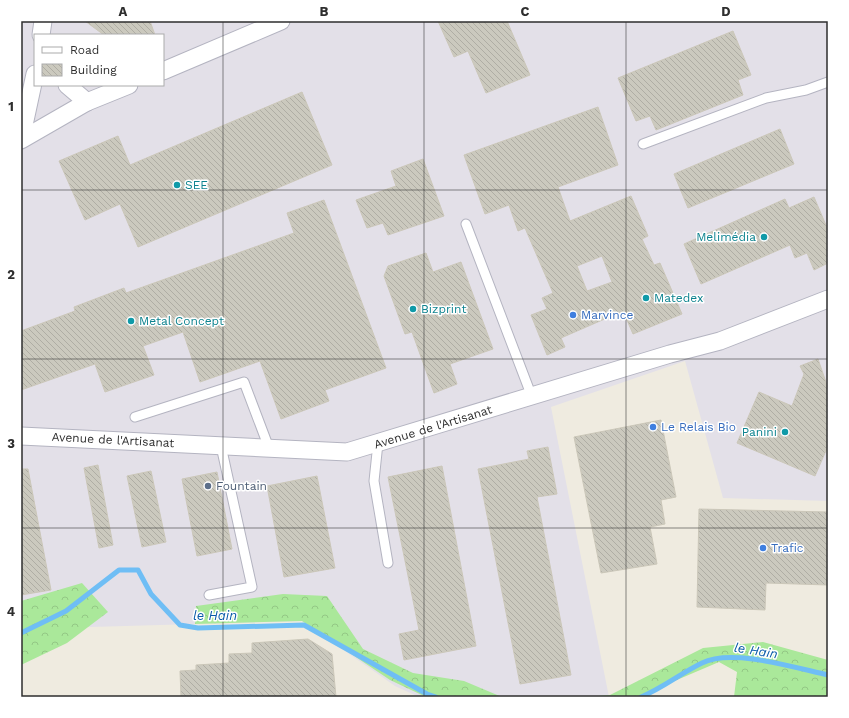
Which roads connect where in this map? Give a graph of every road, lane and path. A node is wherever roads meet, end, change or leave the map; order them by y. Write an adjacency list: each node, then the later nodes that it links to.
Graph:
1 (43, 21): 3 (street)
2 (281, 21): 4 (street)
3 (41, 34)
4 (164, 71)
5 (34, 79): 10 (street)
6 (828, 82): 11 (lane)
7 (68, 86): 9 (street)
8 (127, 86): 9 (street)
9 (87, 102): 10 (street)
10 (21, 140)
11 (643, 144)
12 (466, 224): 14 (lane)
13 (828, 299): 14 (street, Avenue de l'Artisanat)
14 (532, 397): 17 (street, Avenue de l'Artisanat)
15 (136, 417): 19 (lane)
16 (21, 436): 18 (street, Avenue de l'Artisanat)
17 (378, 443): 19 (street, Avenue de l'Artisanat); 20 (lane)
18 (221, 446): 19 (street, Avenue de l'Artisanat); 21 (lane)
19 (268, 448)
20 (388, 563)
21 (209, 595)

